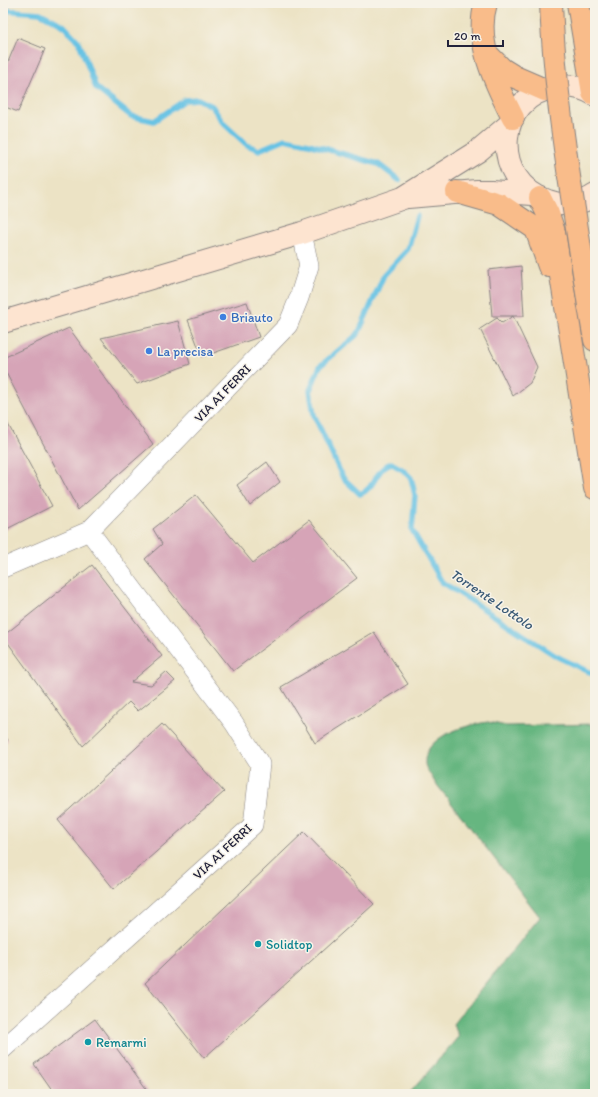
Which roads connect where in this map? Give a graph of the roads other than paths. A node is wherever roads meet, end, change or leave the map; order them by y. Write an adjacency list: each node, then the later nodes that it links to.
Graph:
1 (486, 3): 5 (main road)
2 (551, 3): 18 (main road, bridge)
3 (578, 3): 4 (main road)
4 (590, 51): 7 (main road)
5 (486, 53): 6 (main road); 8 (main road)
6 (545, 90): 7 (main road); 8 (main road)
7 (594, 94)
8 (511, 122): 11 (main road); 12 (main road)
9 (457, 192): 11 (main road); 12 (main road); 16 (main road)
10 (595, 195): 11 (main road)
11 (536, 196): 16 (main road)
12 (403, 198): 13 (main road)
13 (302, 233): 15 (main road); 20 (street, VIA AI FERRI)
14 (3, 313): 15 (main road)
15 (30, 314): 17 (main road)
16 (567, 320): 19 (main road)
17 (3, 322)
18 (595, 340)
19 (595, 488)
20 (89, 531): 21 (street, VIA AI FERRI); 22 (street, VIA AI FERRI)
21 (3, 568)
22 (3, 1049)

